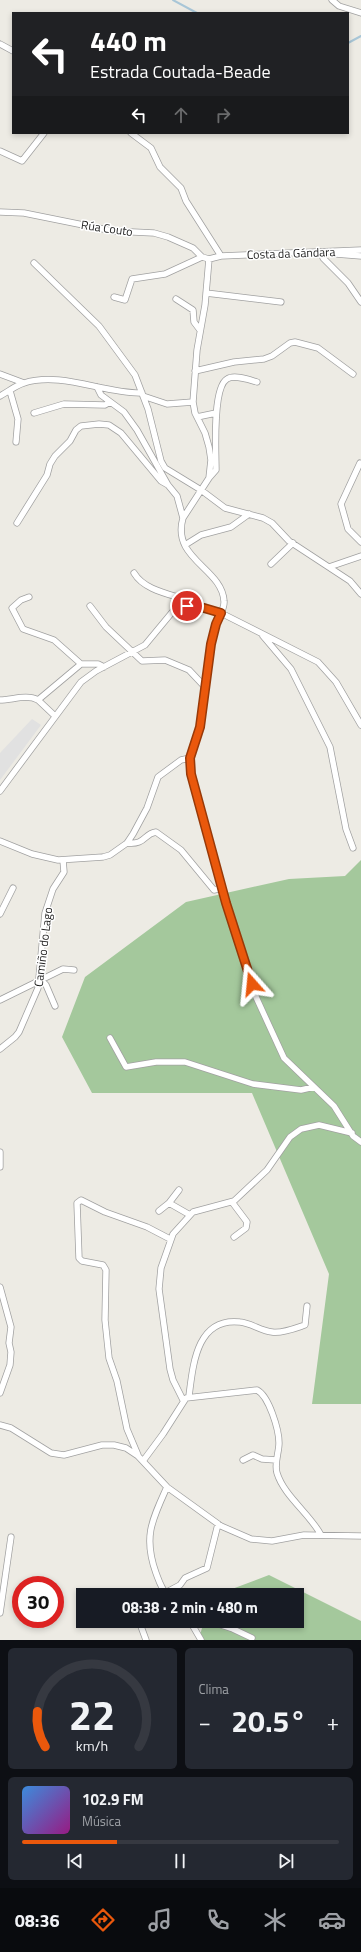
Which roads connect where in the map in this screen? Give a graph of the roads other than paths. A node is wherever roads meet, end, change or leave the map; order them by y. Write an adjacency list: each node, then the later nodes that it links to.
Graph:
1 (332, 0): 2 (street)
2 (361, 13)
3 (0, 44): 4 (street)
4 (12, 50)
5 (43, 134): 7 (street)
6 (132, 134): 12 (street)
7 (0, 151)
8 (0, 212): 14 (street, Rúa Couto)
9 (361, 250): 11 (street, Costa da Gándara)
10 (321, 252): 11 (street, Costa da Gándara); 12 (street, Costa da Gándara); 21 (street)
11 (332, 252): 13 (street)
12 (221, 256): 15 (street, Costa da Gándara)
13 (361, 256)
14 (202, 257): 15 (street, Rúa Couto); 18 (street)
15 (209, 259): 17 (street)
16 (34, 263): 30 (street)
17 (206, 293): 20 (street); 22 (street)
18 (114, 297)
19 (176, 299): 22 (street)
20 (281, 302)
21 (361, 302)
22 (200, 330): 23 (street)
23 (195, 371): 25 (street); 33 (street)
24 (0, 374): 27 (street)
25 (353, 374)
26 (257, 382): 35 (street)
27 (24, 383): 28 (street); 29 (street)
28 (97, 388): 30 (street); 32 (street)
29 (10, 391): 31 (street); 37 (street)
30 (141, 394): 33 (street); 39 (street)
31 (0, 396)
32 (110, 402): 34 (street); 38 (street)
33 (193, 402): 36 (street)
34 (34, 413)
35 (216, 413): 36 (street); 41 (street)
36 (197, 417): 41 (street)
37 (16, 442)
38 (144, 443): 39 (street); 42 (street)
39 (161, 461): 43 (street)
40 (360, 463): 47 (street)
41 (209, 478): 43 (street)
42 (168, 485): 45 (street); 46 (street)
43 (201, 490): 44 (street); 45 (street)
44 (250, 514): 48 (street); 49 (street)
45 (183, 518): 49 (street)
46 (17, 523)
47 (361, 542)
48 (293, 543): 51 (street); 52 (street)
49 (185, 545): 58 (street)
50 (361, 556): 52 (street)
51 (271, 564)
52 (329, 567): 54 (street)
53 (134, 572): 57 (street)
54 (361, 594)
55 (29, 597): 61 (street)
56 (90, 606): 60 (street)
57 (192, 606): 58 (street); 60 (street)
58 (221, 613): 59 (street); 63 (street)
59 (259, 632): 67 (street); 72 (street)
60 (133, 653): 62 (street); 63 (street)
61 (81, 664): 62 (street); 65 (street)
62 (104, 667): 66 (street)
63 (205, 687): 68 (street)
64 (0, 700): 65 (street)
65 (38, 700): 66 (street)
66 (55, 716): 69 (street)
67 (361, 725)
68 (190, 758): 71 (street); 75 (street)
69 (0, 791)
70 (0, 841): 73 (street)
71 (127, 843): 73 (street); 75 (street)
72 (353, 848)
73 (64, 860): 78 (street, Camiño do Lago)
74 (13, 888): 76 (street)
75 (222, 888): 83 (street)
76 (0, 914)
77 (74, 970): 78 (street)
78 (40, 979): 79 (street); 80 (street); 82 (street, Camiño do Lago)
79 (0, 1000)
80 (55, 1006)
81 (110, 1038): 83 (street)
82 (0, 1049)
83 (314, 1087): 84 (street)
84 (352, 1133): 85 (street); 89 (street)
85 (361, 1142)
86 (0, 1152): 87 (street)
87 (0, 1167)
88 (179, 1190): 90 (street)
89 (232, 1202): 92 (street); 93 (street)
90 (169, 1203): 91 (street); 92 (street)
91 (160, 1211)
92 (190, 1214): 94 (street)
93 (234, 1237)
94 (170, 1239): 99 (street); 101 (street)
95 (0, 1287): 97 (street)
96 (307, 1306): 98 (street)
97 (0, 1393)
98 (189, 1396): 99 (street); 103 (street)
99 (183, 1400): 104 (street)
100 (0, 1425): 101 (street)
101 (138, 1456): 104 (street)
102 (243, 1460): 103 (street)
103 (276, 1460): 107 (street)
104 (143, 1461): 105 (street)
105 (167, 1487): 106 (street); 110 (street)
106 (218, 1524): 107 (street); 111 (street)
107 (321, 1535): 108 (street)
108 (361, 1536)
109 (11, 1537): 112 (street)
110 (163, 1588)
111 (175, 1588)
112 (0, 1613)
113 (142, 1628): 117 (street)
114 (194, 1628): 118 (street)
115 (230, 1628): 116 (street)
116 (252, 1638)
117 (146, 1640)
118 (201, 1640)

